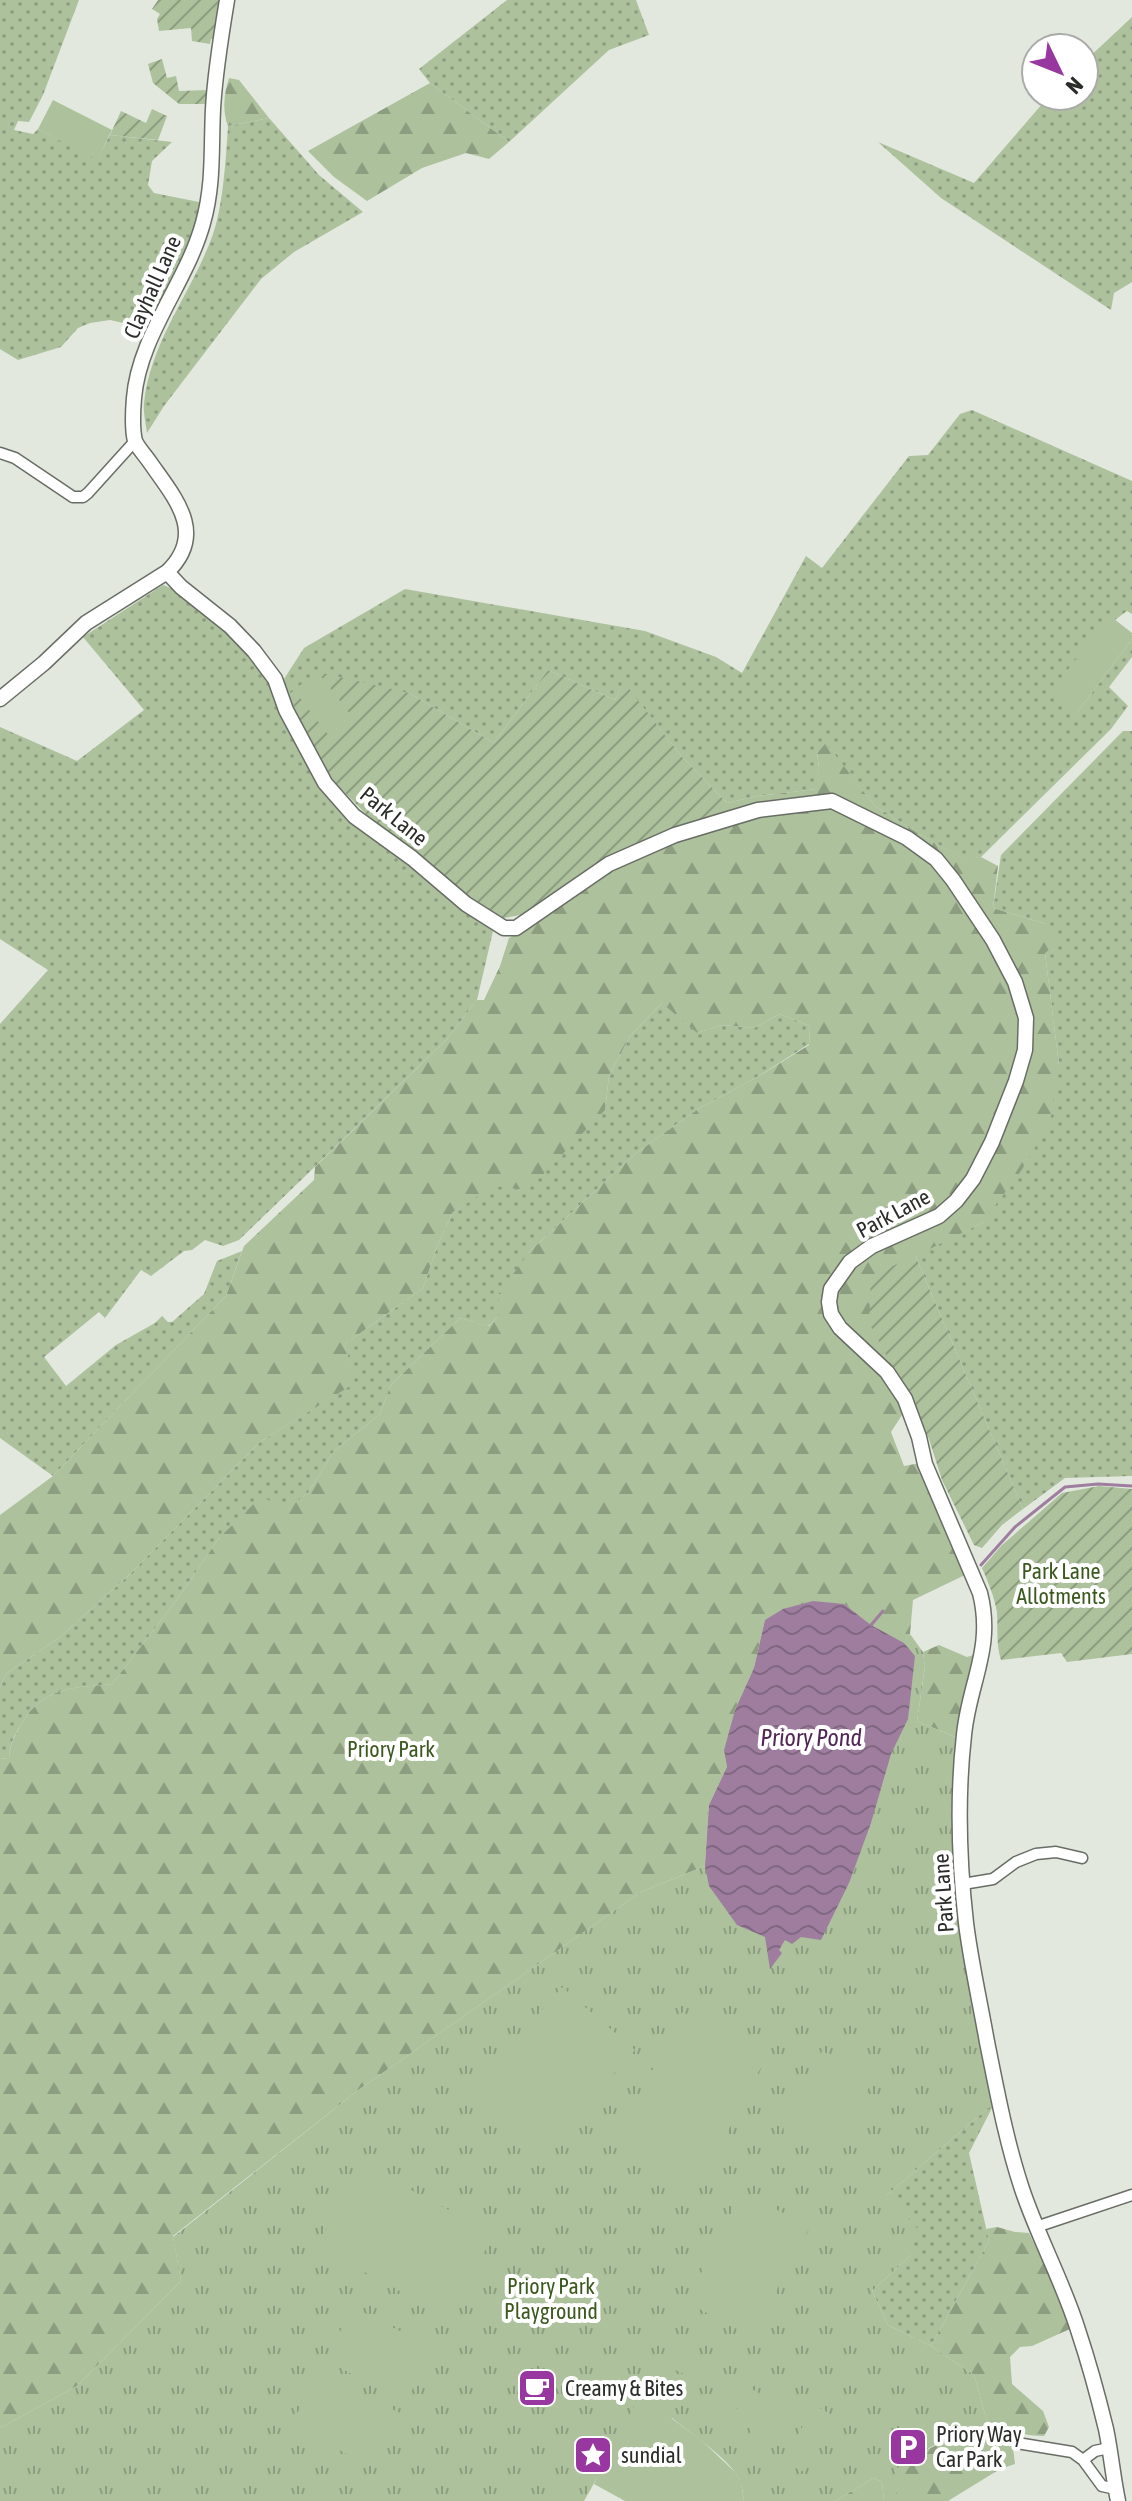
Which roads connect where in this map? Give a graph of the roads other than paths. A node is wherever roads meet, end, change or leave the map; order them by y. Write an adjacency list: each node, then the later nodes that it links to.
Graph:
1 (227, 0): 2 (street, Clayhall Lane)
2 (135, 441): 3 (street); 4 (street)
3 (0, 453)
4 (167, 572): 5 (street); 7 (street, Park Lane)
5 (0, 699)
6 (1082, 1858): 7 (street)
7 (963, 1884): 9 (street, Park Lane)
8 (1132, 2195): 9 (street)
9 (1036, 2227): 11 (street, Park Lane)
10 (1017, 2443): 12 (street)
11 (1109, 2448): 12 (street); 13 (street, Park Lane)
12 (1083, 2460): 13 (street)
13 (1117, 2495)

